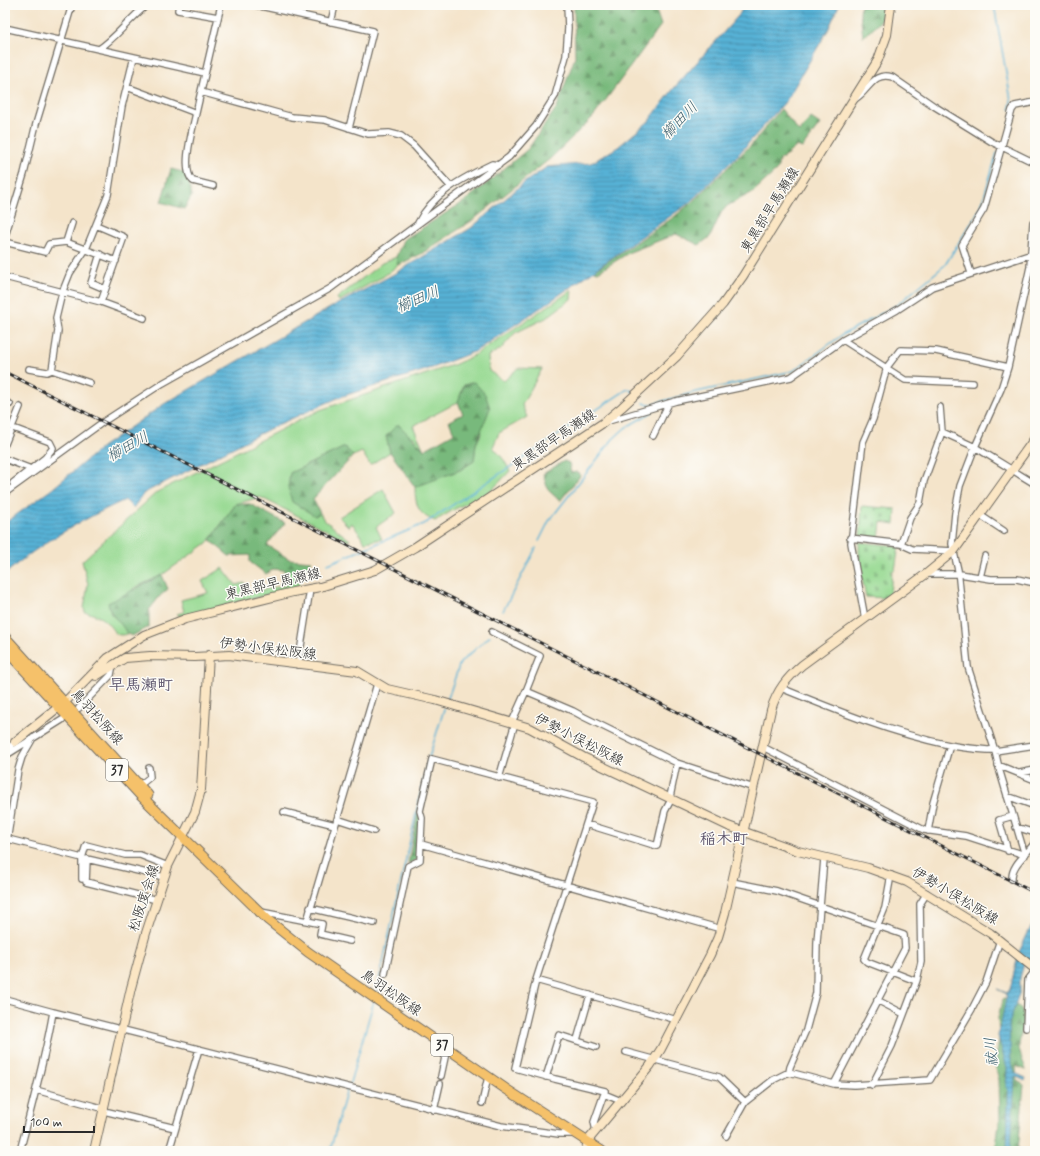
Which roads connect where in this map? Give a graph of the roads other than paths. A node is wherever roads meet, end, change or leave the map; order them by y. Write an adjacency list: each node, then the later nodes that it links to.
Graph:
1 (72, 5): 12 (street)
2 (147, 5): 13 (street)
3 (179, 5): 9 (street)
4 (221, 5): 9 (street)
5 (256, 5): 10 (street)
6 (334, 5): 10 (street)
7 (567, 5): 24 (street)
8 (891, 5): 18 (main road, 東黒部早馬瀬線)
9 (218, 17): 15 (street)
10 (331, 22): 21 (street)
11 (5, 28): 12 (street)
12 (60, 41): 13 (street); 31 (street)
13 (99, 49): 14 (street)
14 (134, 57): 15 (street); 16 (street)
15 (205, 73): 17 (street)
16 (127, 87): 20 (street); 29 (street)
17 (201, 92): 20 (street); 21 (street)
18 (853, 100): 22 (street); 54 (main road, 東黒部早馬瀬線)
19 (1035, 102): 22 (street)
20 (196, 113): 25 (street)
21 (350, 128): 26 (street)
22 (1000, 146): 23 (street); 38 (street)
23 (1035, 163)
24 (499, 165): 26 (street); 30 (street)
25 (213, 186)
26 (450, 186): 30 (street)
27 (1035, 221): 35 (street)
28 (72, 223): 33 (street)
29 (96, 225): 34 (street); 37 (street)
30 (417, 225): 66 (street)
31 (5, 236)
32 (5, 242): 33 (street)
33 (66, 242): 34 (street)
34 (86, 249): 36 (street); 41 (street)
35 (1034, 253): 38 (street); 46 (street)
36 (100, 254): 37 (street); 40 (street)
37 (116, 261): 40 (street)
38 (971, 273): 44 (street)
39 (5, 276): 41 (street)
40 (105, 289): 42 (street)
41 (62, 293): 42 (street); 48 (street)
42 (101, 302): 43 (street)
43 (144, 318)
44 (843, 340): 45 (street); 51 (street)
45 (886, 367): 46 (street); 49 (street); 70 (street)
46 (1008, 367): 61 (street)
47 (29, 369): 48 (street)
48 (52, 370): 50 (street)
49 (973, 383)
50 (90, 384)
51 (669, 403): 54 (street); 58 (street)
52 (20, 407): 56 (street)
53 (940, 407): 57 (street)
54 (603, 423): 78 (main road, 東黒部早馬瀬線)
55 (5, 425): 56 (street)
56 (11, 427): 60 (street); 63 (street)
57 (942, 432): 61 (street); 71 (street)
58 (653, 436)
59 (1035, 438): 64 (main road)
60 (5, 444)
61 (975, 447): 64 (street); 72 (street)
62 (5, 459): 63 (street)
63 (31, 469): 66 (street)
64 (1013, 469): 65 (street); 68 (main road)
65 (1035, 484)
66 (11, 489): 67 (street)
67 (5, 493)
68 (980, 515): 69 (street); 72 (main road)
69 (1004, 531)
70 (850, 538): 71 (street); 79 (street)
71 (901, 544): 72 (street)
72 (954, 551): 74 (main road); 75 (street)
73 (984, 556): 76 (street)
74 (926, 574): 75 (street); 79 (main road)
75 (957, 574): 76 (street); 99 (street)
76 (980, 577): 77 (street)
77 (1035, 583)
78 (310, 589): 85 (street); 86 (main road, 東黒部早馬瀬線)
79 (865, 619): 88 (main road)
80 (492, 632): 89 (street)
81 (5, 637): 90 (main road, 鳥羽松阪線 / 37)
82 (5, 649): 90 (main road, 鳥羽松阪線 / 37)
83 (209, 655): 84 (main road, 伊勢小俣松阪線); 85 (main road, 伊勢小俣松阪線); 122 (main road, 松阪度会線)
84 (114, 664): 86 (main road, 伊勢小俣松阪線); 91 (street)
85 (298, 665): 87 (main road, 伊勢小俣松阪線)
86 (84, 684): 90 (main road, 東黒部早馬瀬線)
87 (377, 684): 93 (main road, 伊勢小俣松阪線); 115 (street)
88 (780, 688): 96 (street); 98 (main road)
89 (526, 691): 93 (street); 101 (street)
90 (60, 702): 95 (main road, 東黒部早馬瀬線); 108 (main road, 鳥羽松阪線 / 37); 122 (main road, 鳥羽松阪線 / 37)
91 (79, 708)
92 (62, 720): 94 (street)
93 (514, 723): 106 (street); 111 (main road, 伊勢小俣松阪線)
94 (33, 738): 100 (street); 123 (street)
95 (16, 742): 100 (street)
96 (950, 745): 99 (street); 120 (street)
97 (1035, 745): 99 (street)
98 (763, 747): 109 (main road); 120 (street)
99 (995, 750): 102 (street)
100 (5, 753)
101 (677, 763): 109 (street); 111 (street)
102 (998, 765): 105 (street); 110 (street)
103 (149, 768): 108 (street)
104 (1035, 770): 105 (street)
105 (1020, 773): 107 (street)
106 (499, 778): 116 (street); 125 (street)
107 (1035, 780)
108 (140, 785): 122 (main road, 鳥羽松阪線 / 37)
109 (754, 788): 119 (main road)
110 (1007, 796): 112 (street); 114 (street)
111 (671, 798): 116 (street); 119 (main road, 伊勢小俣松阪線)
112 (1035, 806)
113 (284, 812): 115 (street)
114 (1013, 816): 117 (street); 126 (street)
115 (336, 822): 118 (street); 141 (street)
116 (586, 824): 137 (street)
117 (1016, 827): 121 (street); 128 (street)
118 (374, 831)
119 (743, 831): 130 (main road, 伊勢小俣松阪線); 136 (main road)
120 (928, 831): 126 (street)
121 (1035, 833)
122 (182, 836): 131 (main road, 松阪度会線); 142 (main road, 鳥羽松阪線 / 37)
123 (8, 839): 127 (street); 129 (street)
124 (1035, 842): 128 (street)
125 (421, 844): 137 (street); 151 (street)
126 (1008, 851): 128 (street)
127 (5, 854)
128 (1025, 855): 135 (street)
129 (82, 858): 131 (street); 134 (street)
130 (824, 859): 132 (main road, 伊勢小俣松阪線); 140 (street)
131 (168, 866): 133 (main road, 松阪度会線)
132 (891, 875): 138 (main road, 伊勢小俣松阪線); 145 (street)
133 (164, 877): 139 (main road, 松阪度会線); 139 (street)
134 (82, 879)
135 (1012, 879)
136 (732, 882): 140 (street); 146 (main road)
137 (566, 885): 146 (street); 152 (street)
138 (927, 893): 147 (main road, 伊勢小俣松阪線); 153 (street)
139 (157, 900): 161 (main road, 松阪度会線)
140 (820, 906): 145 (street); 168 (street)
141 (310, 908): 143 (street); 144 (street)
142 (257, 911): 143 (street); 164 (main road, 鳥羽松阪線 / 37)
143 (307, 921): 148 (street)
144 (374, 923)
145 (876, 926): 150 (street); 150 (street)
146 (721, 929): 159 (main road)
147 (1000, 940): 149 (main road, 伊勢小俣松阪線); 174 (street)
148 (350, 942)
149 (1035, 969): 160 (street)
150 (892, 972): 153 (street); 156 (street)
151 (385, 974)
152 (536, 980): 154 (street); 171 (street)
153 (916, 981): 158 (street)
154 (590, 995): 159 (street); 162 (street)
155 (5, 999): 157 (street)
156 (877, 1000): 158 (street); 173 (street)
157 (53, 1012): 161 (street); 175 (street)
158 (904, 1014): 174 (street)
159 (677, 1020): 167 (main road)
160 (1026, 1028)
161 (122, 1029): 165 (street); 180 (main road, 松阪度会線)
162 (577, 1040): 163 (street); 171 (street)
163 (596, 1047)
164 (447, 1048): 169 (street); 170 (main road, 鳥羽松阪線 / 37)
165 (199, 1049): 181 (street); 182 (street)
166 (626, 1052): 167 (street)
167 (654, 1060): 177 (main road); 178 (street)
168 (789, 1072): 173 (street); 178 (street)
169 (441, 1076)
170 (488, 1077): 179 (street); 184 (main road, 鳥羽松阪線 / 37)
171 (546, 1077): 176 (street)
172 (440, 1084): 181 (street)
173 (834, 1084): 174 (street)
174 (872, 1085)
175 (36, 1090): 180 (street); 187 (street)
176 (604, 1094): 177 (street); 183 (street)
177 (620, 1101): 183 (main road)
178 (745, 1102): 185 (street)
179 (482, 1103)
180 (104, 1110): 182 (street); 188 (main road, 松阪度会線)
181 (434, 1110): 184 (street)
182 (175, 1128): 189 (street)
183 (596, 1130): 186 (main road)
184 (575, 1134): 186 (main road, 鳥羽松阪線 / 37)
185 (726, 1136)
186 (586, 1147): 190 (main road, 鳥羽松阪線 / 37)
187 (20, 1151)
188 (94, 1151)
189 (168, 1151)
190 (602, 1151)

